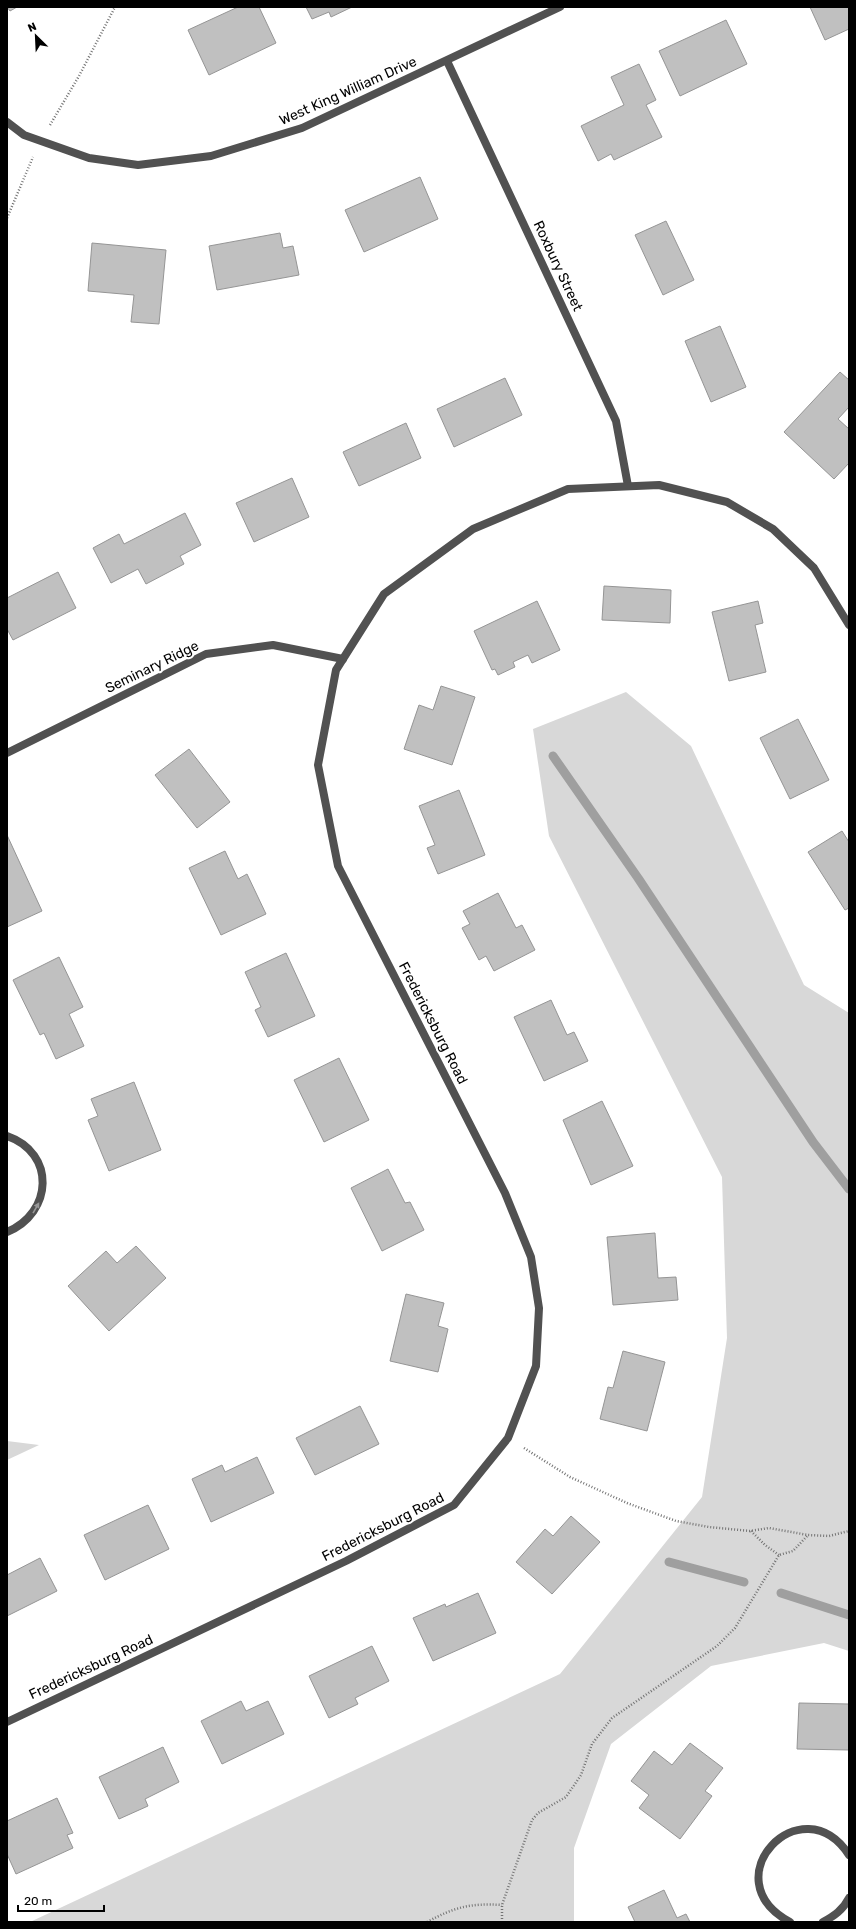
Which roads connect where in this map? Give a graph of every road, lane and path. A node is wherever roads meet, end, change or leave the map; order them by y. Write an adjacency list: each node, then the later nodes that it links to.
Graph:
1 (115, 7): 5 (path)
2 (560, 7): 3 (street, West King William Drive)
3 (447, 61): 5 (street, West King William Drive); 7 (street, Roxbury Street)
4 (7, 122): 5 (street, West King William Drive)
5 (41, 141): 6 (path)
6 (7, 218)
7 (628, 486): 8 (street, Fredericksburg Road); 9 (street, Fredericksburg Road)
8 (849, 625)
9 (343, 660): 10 (street, Seminary Ridge); 13 (street, Fredericksburg Road)
10 (7, 753)
11 (7, 1136): 12 (street, one-way to 11)
12 (7, 1232)
13 (508, 1438): 14 (path); 18 (street, Fredericksburg Road)
14 (750, 1531): 16 (path); 17 (path)
15 (849, 1531): 16 (path)
16 (808, 1535): 17 (path)
17 (779, 1555): 21 (path)
18 (7, 1722)
19 (849, 1856): 24 (street)
20 (848, 1904): 25 (street)
21 (502, 1905): 22 (path); 23 (path)
22 (427, 1922)
23 (502, 1922)
24 (790, 1922)
25 (822, 1922)

